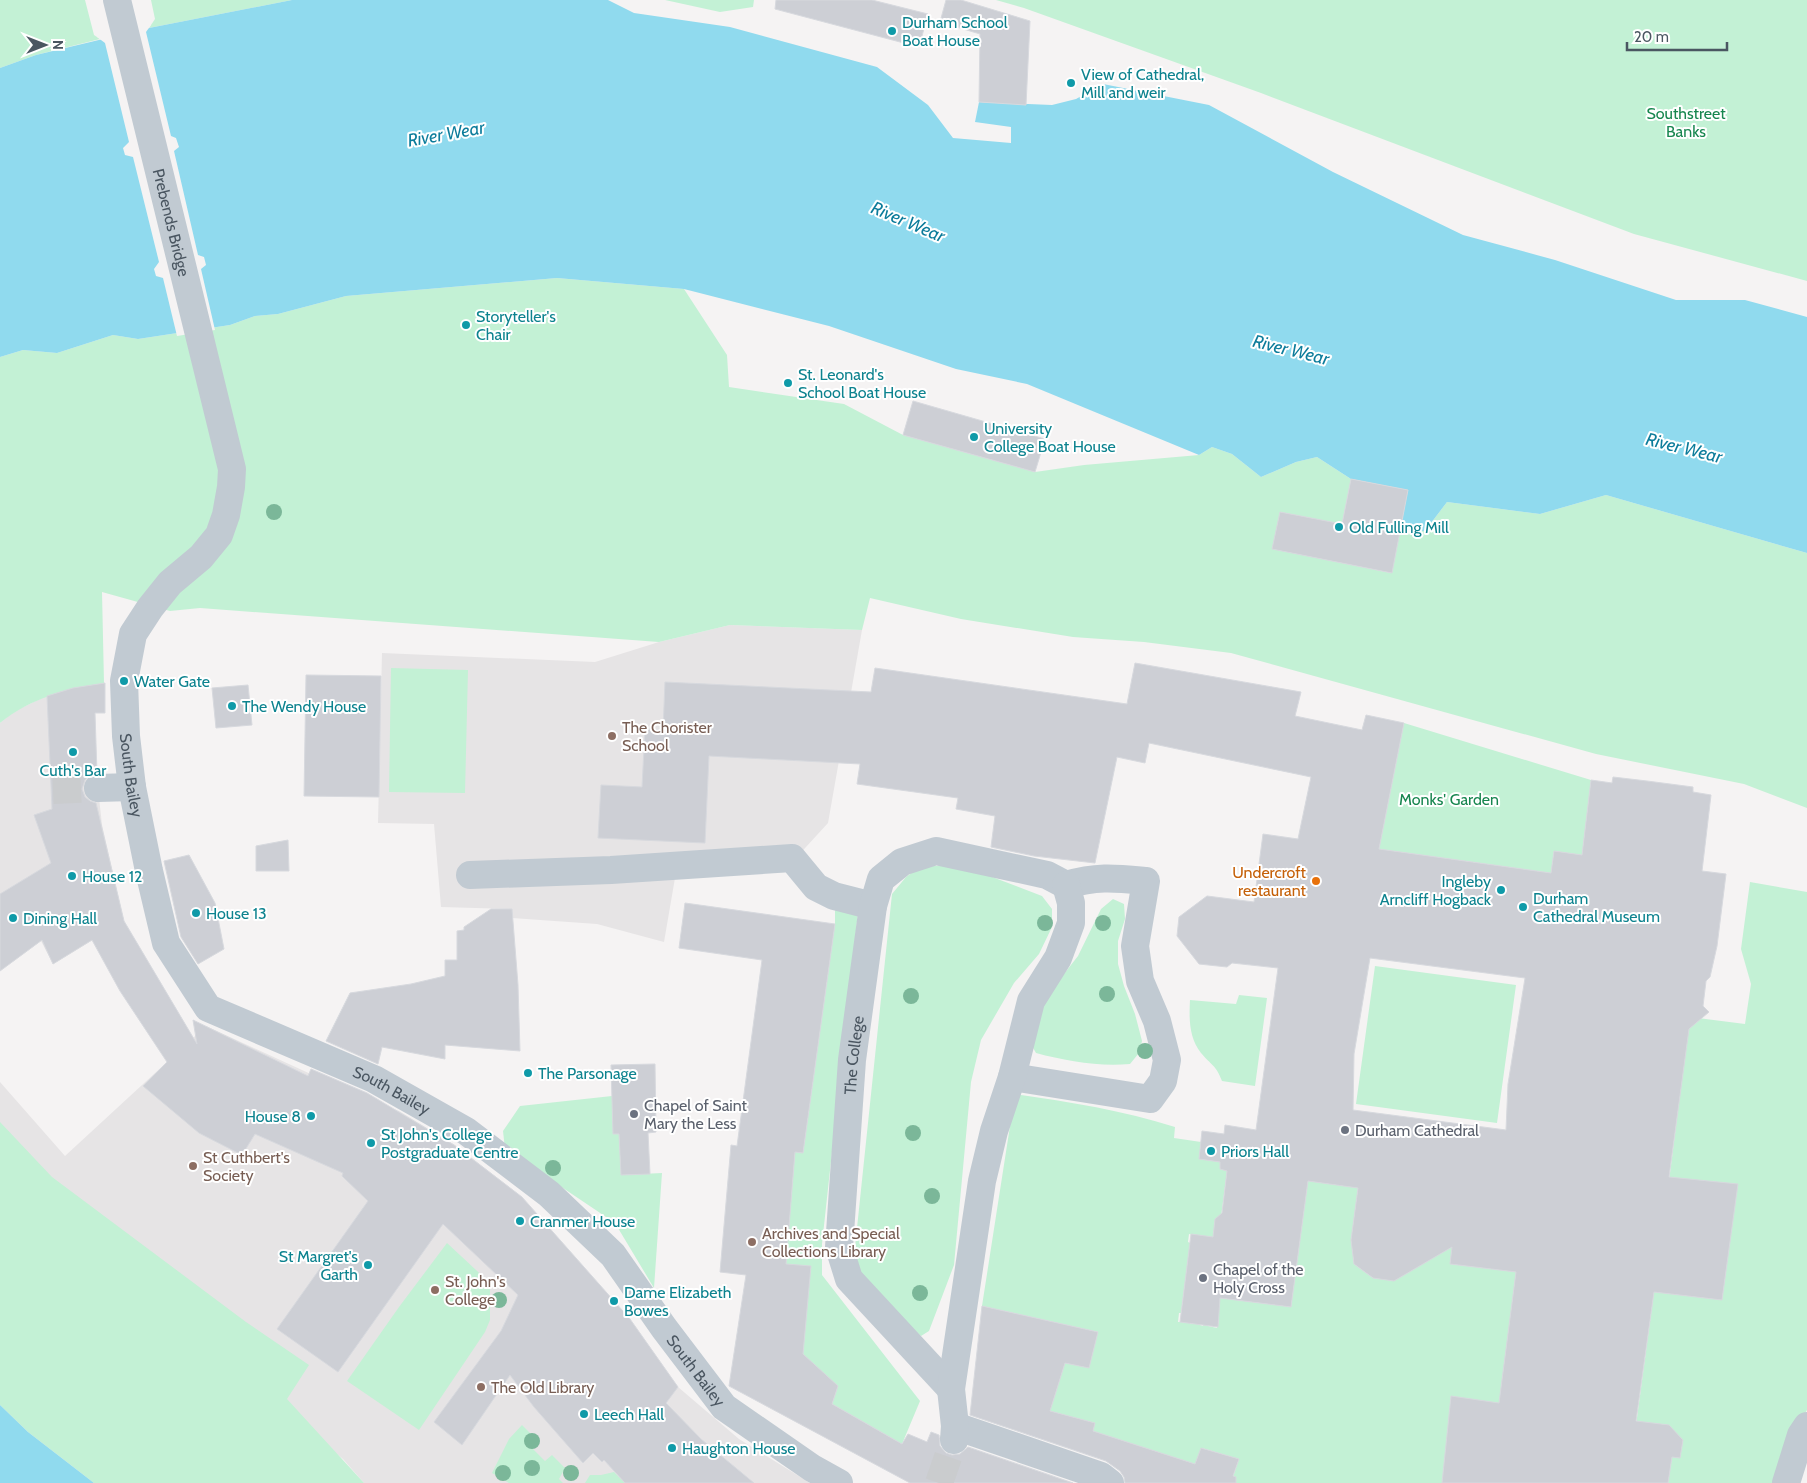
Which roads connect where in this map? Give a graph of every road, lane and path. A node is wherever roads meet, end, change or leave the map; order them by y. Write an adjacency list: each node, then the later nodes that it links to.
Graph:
1 (117, 0): 2 (street, Prebends Bridge)
2 (124, 681): 3 (street, South Bailey)
3 (132, 787): 4 (street); 11 (street, South Bailey)
4 (98, 788)
5 (470, 875): 7 (street)
6 (1066, 885): 7 (street, The College); 8 (street); 8 (street)
7 (873, 906): 9 (street, The College)
8 (1012, 1077): 9 (street)
9 (951, 1388): 12 (street)
10 (1807, 1426): 13 (street)
11 (840, 1483)
12 (1110, 1483)
13 (1786, 1483)

